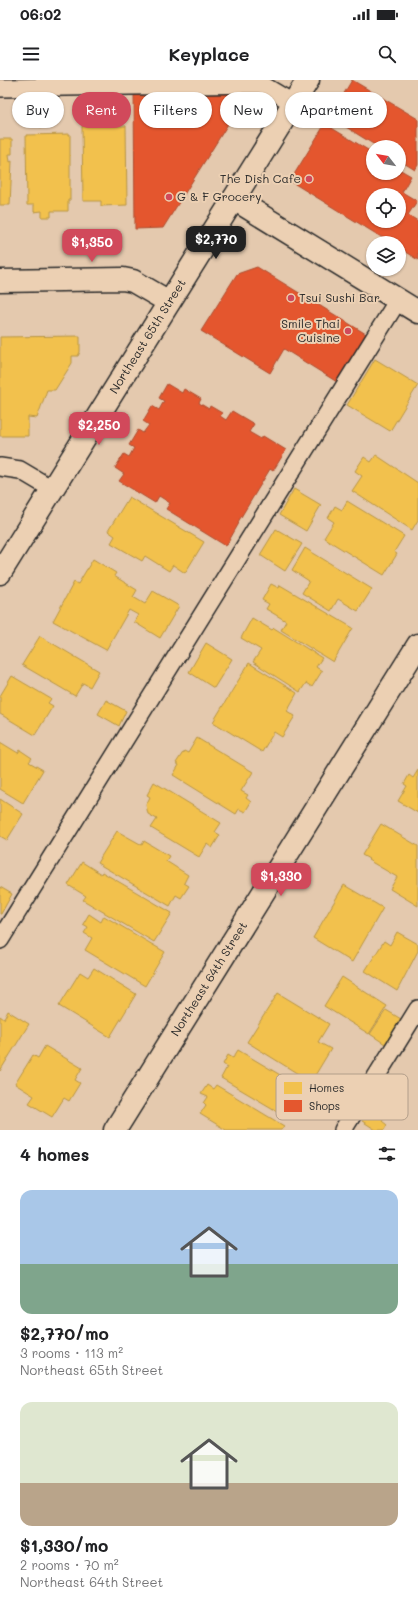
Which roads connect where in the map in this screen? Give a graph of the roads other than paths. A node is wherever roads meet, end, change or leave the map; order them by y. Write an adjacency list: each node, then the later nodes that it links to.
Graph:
1 (308, 80): 3 (street, Northeast 65th Street)
2 (0, 88): 4 (lane)
3 (300, 92)
4 (285, 98)
5 (285, 116): 6 (street, Northeast 65th Street)
6 (234, 199): 8 (street); 9 (street, Northeast 65th Street)
7 (0, 281): 9 (street)
8 (398, 300): 10 (street); 15 (lane)
9 (169, 302): 12 (street, Northeast 65th Street)
10 (418, 312)
11 (0, 467): 12 (lane)
12 (52, 489): 13 (street, Northeast 65th Street)
13 (0, 573)
14 (418, 645): 19 (street, Northeast 64th Street)
15 (0, 940)
16 (418, 1009): 17 (lane)
17 (378, 1074)
18 (349, 1120): 20 (lane)
19 (115, 1130)
20 (343, 1130)

